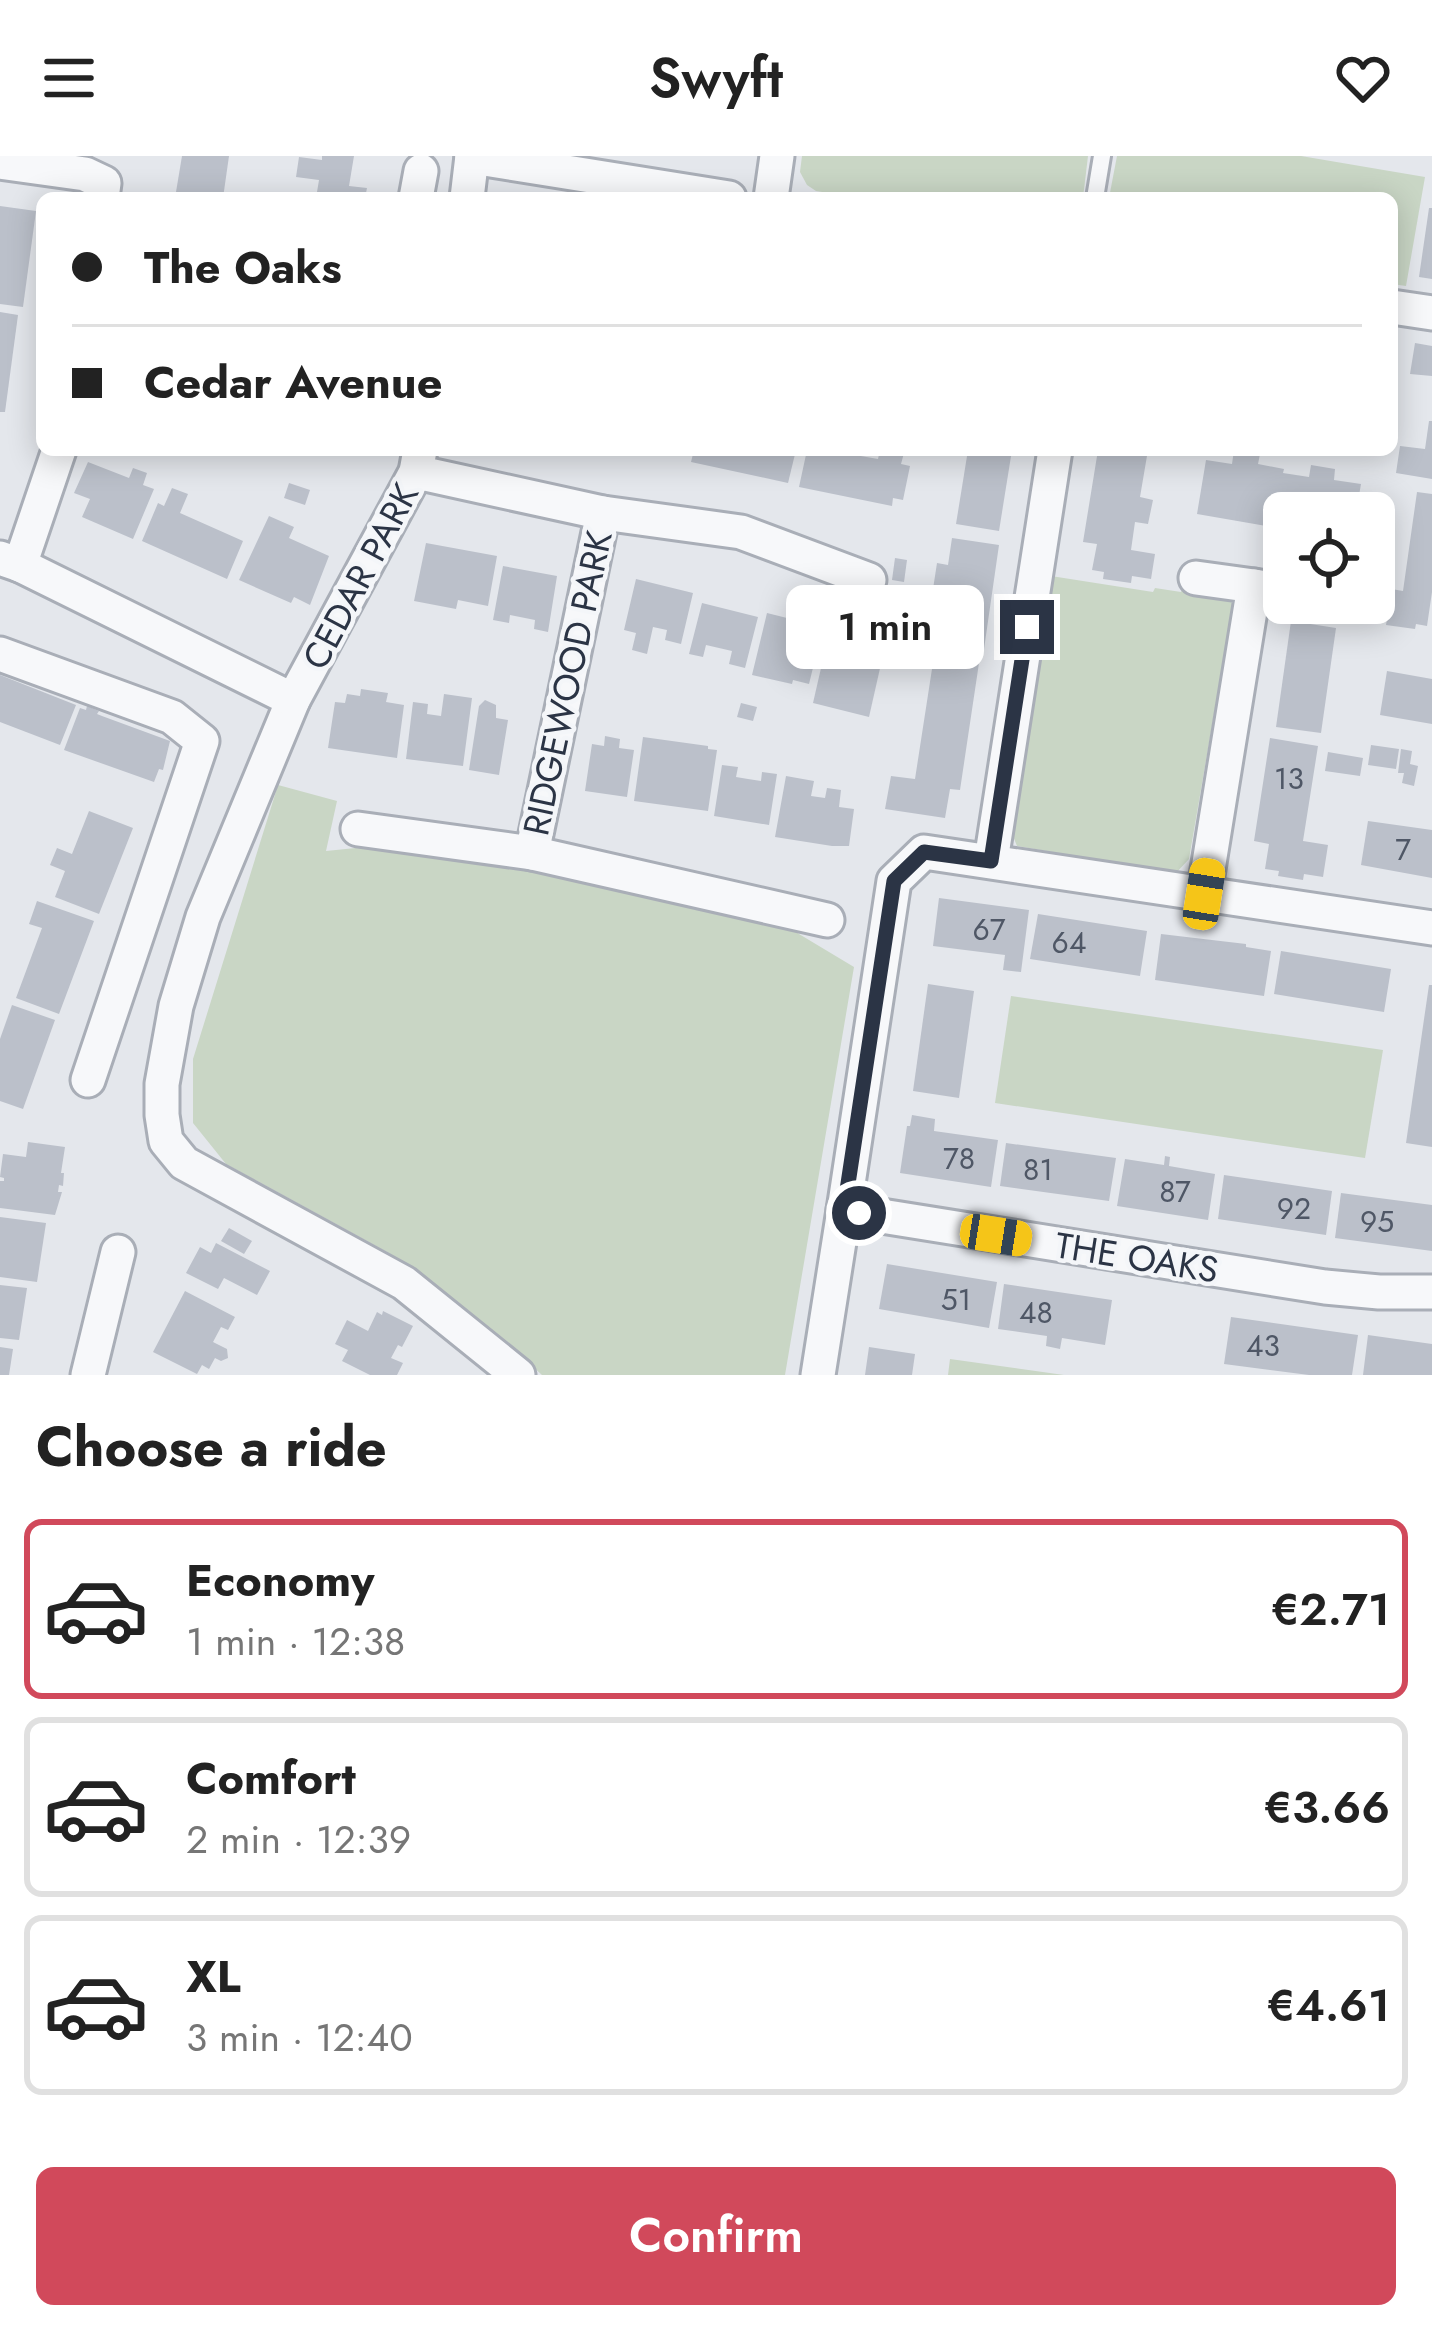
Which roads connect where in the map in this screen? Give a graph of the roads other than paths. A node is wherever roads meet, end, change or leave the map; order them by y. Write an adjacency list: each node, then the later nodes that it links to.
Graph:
1 (776, 156): 8 (street)
2 (1102, 156): 9 (lane)
3 (472, 157): 6 (street); 7 (street)
4 (0, 162): 5 (street)
5 (103, 192)
6 (468, 192)
7 (691, 192)
8 (772, 192)
9 (1096, 192)
10 (1398, 308): 11 (street)
11 (1432, 314)
12 (56, 456): 16 (street)
13 (1054, 456): 25 (street)
14 (418, 461): 15 (street, RIDGEWOOD PARK); 22 (street, CEDAR PARK)
15 (603, 513): 18 (street, RIDGEWOOD PARK); 24 (street, RIDGEWOOD PARK)
16 (10, 561): 22 (street)
17 (1196, 578): 19 (street)
18 (868, 580)
19 (1263, 588)
20 (1263, 617): 26 (street)
21 (0, 654): 29 (street)
22 (293, 700): 33 (street, CEDAR PARK)
23 (358, 829): 24 (street, RIDGEWOOD PARK)
24 (532, 853): 27 (street, RIDGEWOOD PARK)
25 (991, 861): 26 (street); 30 (street)
26 (1204, 894): 28 (street)
27 (826, 920)
28 (1432, 928)
29 (88, 1080)
30 (844, 1210): 32 (street, THE OAKS); 35 (street)
31 (118, 1252): 34 (street)
32 (1432, 1292)
33 (498, 1368)
34 (88, 1375)
35 (818, 1375)

